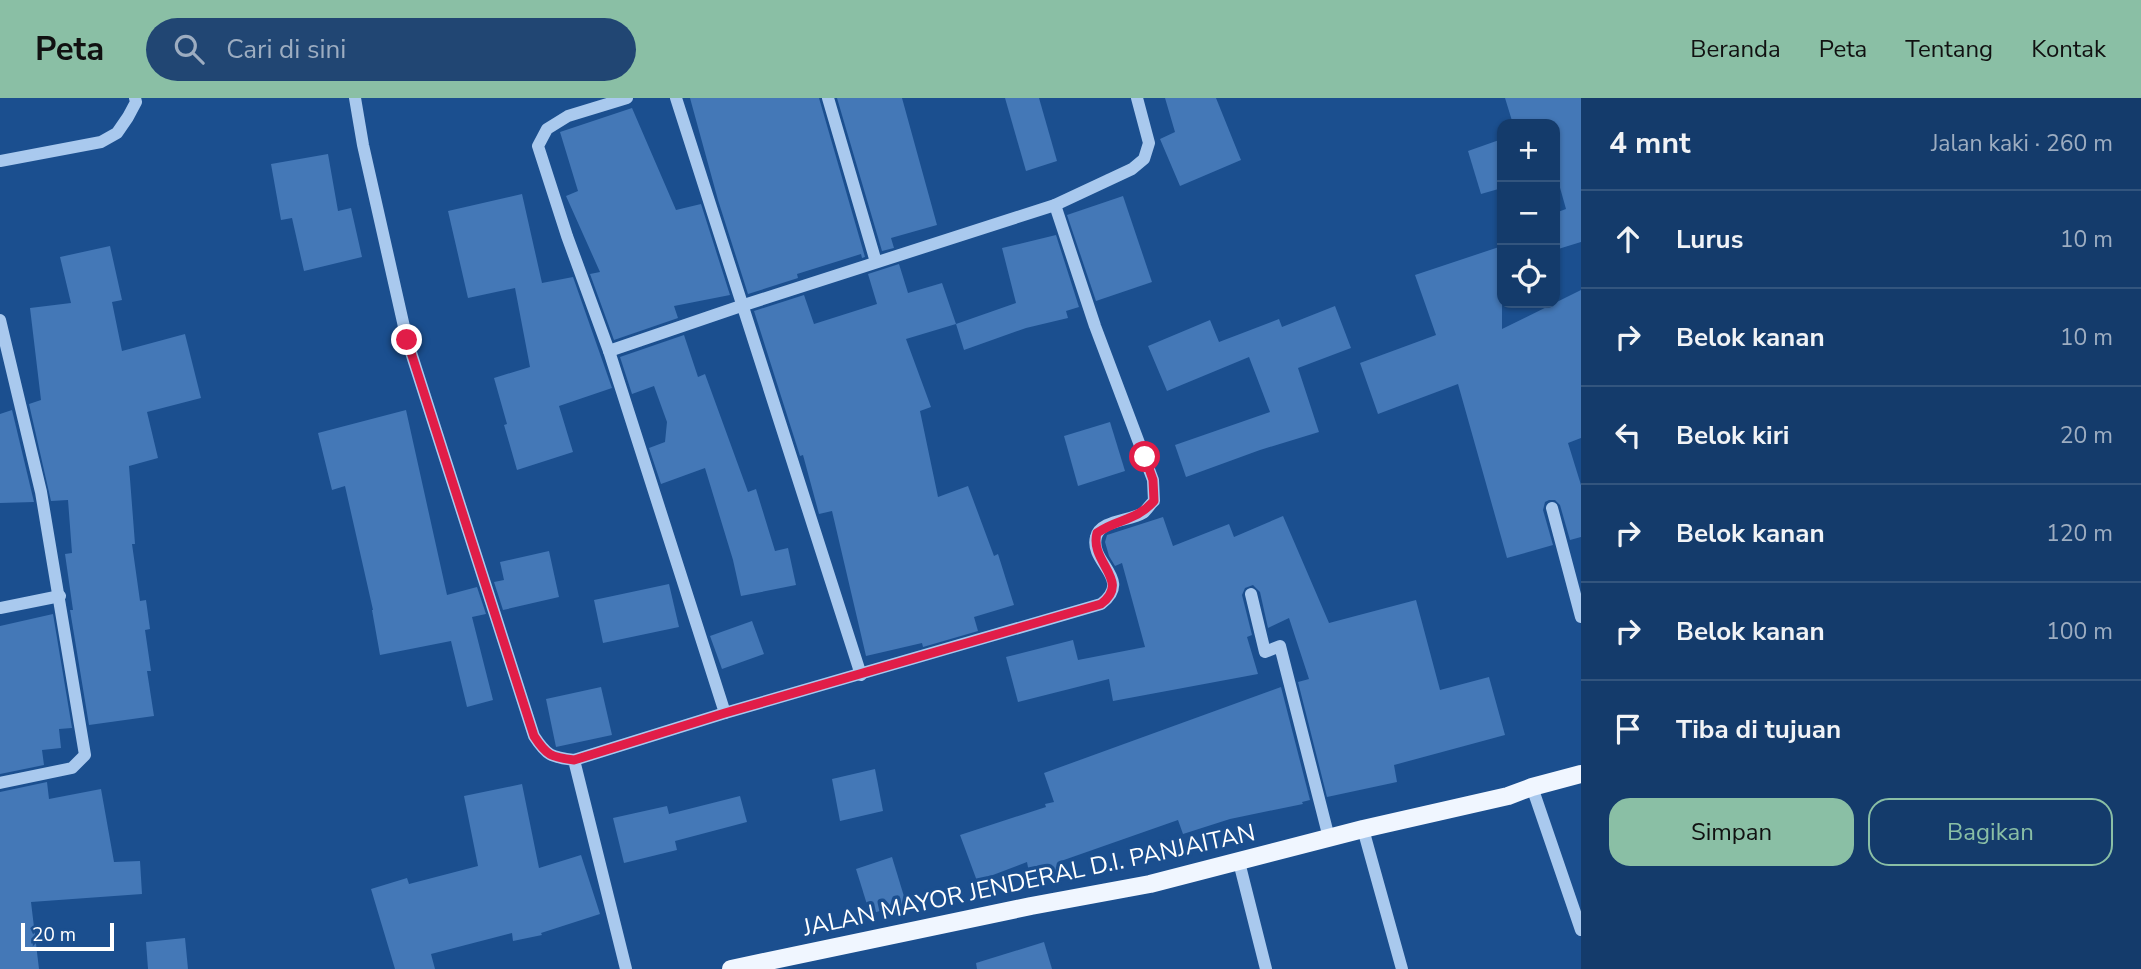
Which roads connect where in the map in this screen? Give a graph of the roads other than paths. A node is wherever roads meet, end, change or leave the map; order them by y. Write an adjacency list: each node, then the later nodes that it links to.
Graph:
1 (135, 98): 7 (street)
2 (355, 98): 20 (street)
3 (627, 98): 12 (street)
4 (676, 98): 10 (street)
5 (828, 98): 9 (street)
6 (1137, 98): 8 (street)
7 (0, 161)
8 (1055, 205): 9 (street); 18 (street)
9 (876, 262): 10 (street)
10 (741, 306): 12 (street); 18 (street)
11 (0, 320): 15 (street)
12 (609, 351): 19 (street)
13 (1552, 508): 17 (street)
14 (1251, 594): 25 (street)
15 (60, 596): 16 (street); 22 (street)
16 (0, 608)
17 (1581, 617)
18 (861, 675): 19 (street)
19 (725, 713): 20 (street)
20 (574, 760): 28 (street)
21 (1581, 774): 23 (main road, JALAN MAYOR JENDERAL D.I. PANJAITAN)
22 (0, 783)
23 (1532, 787): 24 (main road, JALAN MAYOR JENDERAL D.I. PANJAITAN); 27 (street)
24 (1363, 828): 25 (main road, JALAN MAYOR JENDERAL D.I. PANJAITAN); 31 (street)
25 (1329, 838): 26 (main road, JALAN MAYOR JENDERAL D.I. PANJAITAN)
26 (1239, 862): 29 (main road, JALAN MAYOR JENDERAL D.I. PANJAITAN); 30 (street)
27 (1581, 930)
28 (626, 969)
29 (732, 969)
30 (1266, 969)
31 (1402, 969)

